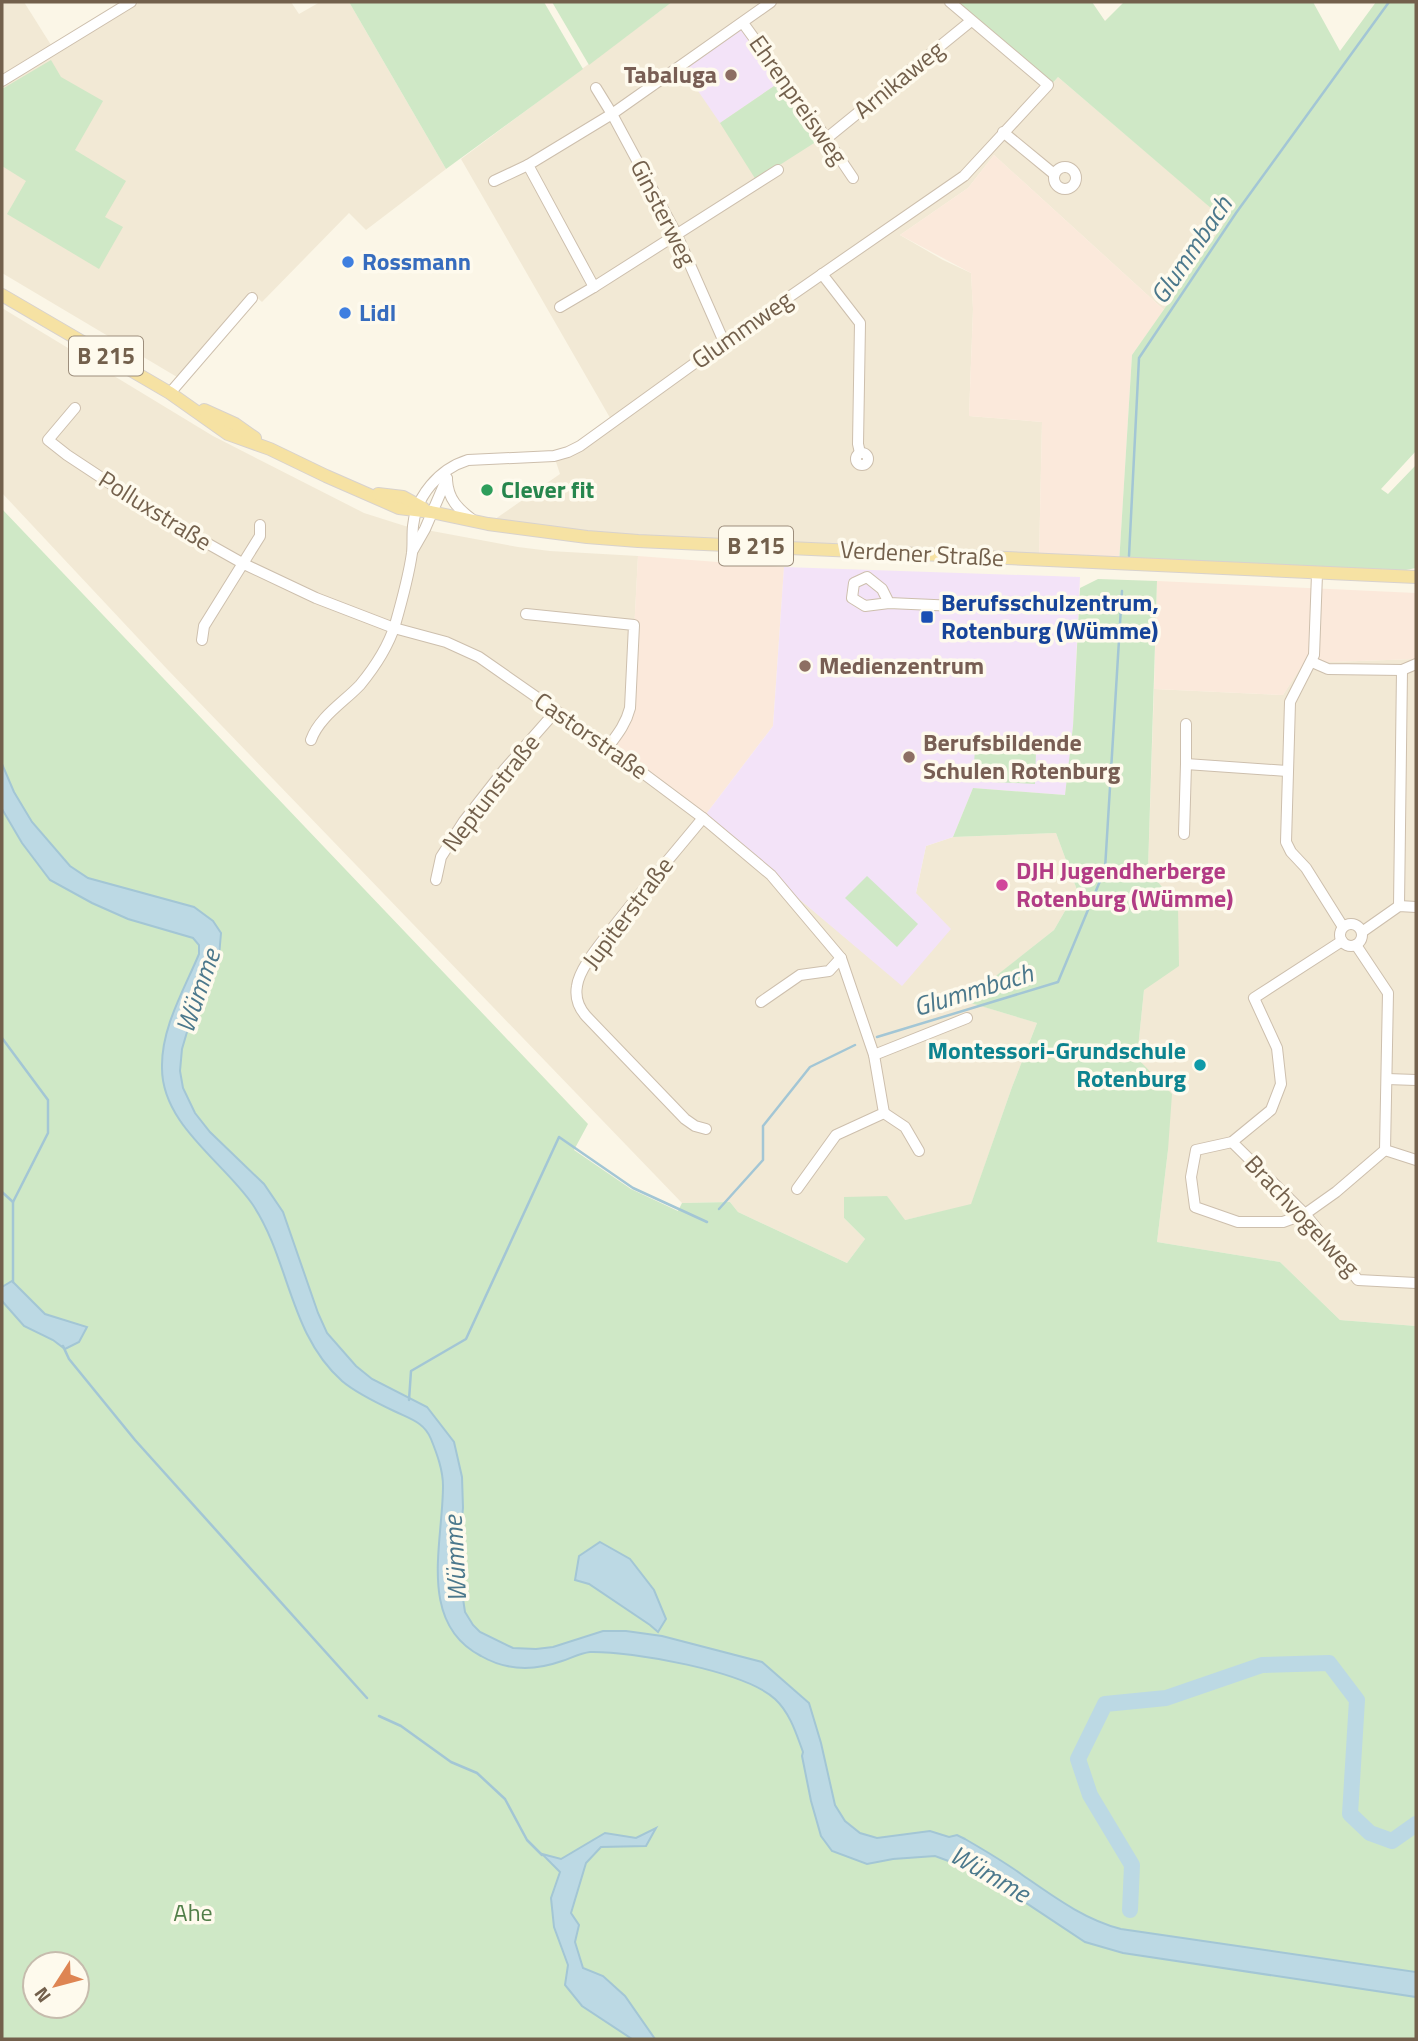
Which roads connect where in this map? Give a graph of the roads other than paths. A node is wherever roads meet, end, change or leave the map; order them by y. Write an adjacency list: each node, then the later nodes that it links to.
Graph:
1 (131, 2): 6 (street)
2 (771, 2): 5 (street)
3 (950, 2): 4 (street)
4 (971, 21): 9 (street, Glummweg); 10 (street, Arnikaweg)
5 (743, 23): 8 (street); 10 (street, Ehrenpreisweg)
6 (2, 81)
7 (596, 88): 8 (street, Ginsterweg)
8 (612, 114): 11 (street); 16 (street, Ginsterweg)
9 (1003, 132): 13 (street); 17 (street, Glummweg)
10 (827, 138): 14 (street, Ehrenpreisweg)
11 (528, 165): 15 (street); 18 (street)
12 (778, 170): 16 (street)
13 (1054, 174)
14 (853, 178)
15 (494, 181)
16 (677, 233): 18 (street); 22 (street, Ginsterweg)
17 (822, 274): 22 (street, Glummweg); 25 (street)
18 (594, 286): 21 (street)
19 (2, 295): 23 (main road, Verdener Straße / B 215)
20 (252, 298): 23 (street)
21 (560, 307)
22 (724, 341): 26 (street, Glummweg)
23 (170, 393): 28 (main road, Verdener Straße / B 215)
24 (75, 408): 33 (street, Polluxstraße)
25 (860, 453)
26 (455, 466): 27 (street); 28 (street, Glummweg)
27 (447, 478): 29 (street); 30 (street)
28 (416, 508): 29 (main road, Verdener Straße / B 215); 32 (street)
29 (431, 512): 30 (main road, Verdener Straße / B 215); 32 (street)
30 (477, 522): 34 (main road, Verdener Straße / B 215)
31 (260, 525): 33 (street)
32 (412, 552): 39 (street)
33 (244, 564): 39 (street, Polluxstraße); 40 (street)
34 (1317, 573): 35 (main road, Verdener Straße / B 215); 41 (street)
35 (1416, 578)
36 (889, 603): 37 (street)
37 (972, 603)
38 (526, 614): 47 (street)
39 (394, 628): 44 (street, Castorstraße); 46 (street)
40 (202, 640)
41 (1312, 662): 43 (street); 49 (street)
42 (1416, 664): 43 (street)
43 (1402, 670): 53 (street)
44 (556, 711): 47 (street, Castorstraße); 52 (street, Neptunstraße)
45 (1186, 724): 48 (street)
46 (311, 740)
47 (608, 747): 50 (street, Castorstraße)
48 (1186, 764): 49 (street); 51 (street)
49 (1287, 771): 55 (street)
50 (703, 818): 59 (street, Castorstraße); 66 (street, Jupiterstraße)
51 (1184, 834)
52 (436, 880)
53 (1399, 906): 54 (street); 56 (street)
54 (1416, 907)
55 (1343, 927): 56 (street); 57 (street)
56 (1362, 932): 58 (street)
57 (1342, 941): 58 (street); 67 (street)
58 (1356, 945): 63 (street)
59 (841, 958): 60 (street); 62 (street)
60 (761, 1002)
61 (967, 1018): 62 (street)
62 (874, 1055): 65 (street)
63 (1387, 1079): 64 (street); 68 (street)
64 (1416, 1080)
65 (884, 1113): 69 (street); 71 (street)
66 (706, 1129)
67 (1232, 1142): 72 (street, Brachvogelweg); 72 (street)
68 (1385, 1150): 70 (street); 72 (street)
69 (919, 1151)
70 (1416, 1160)
71 (797, 1189)
72 (1305, 1214): 73 (street, Brachvogelweg)
73 (1416, 1283)

